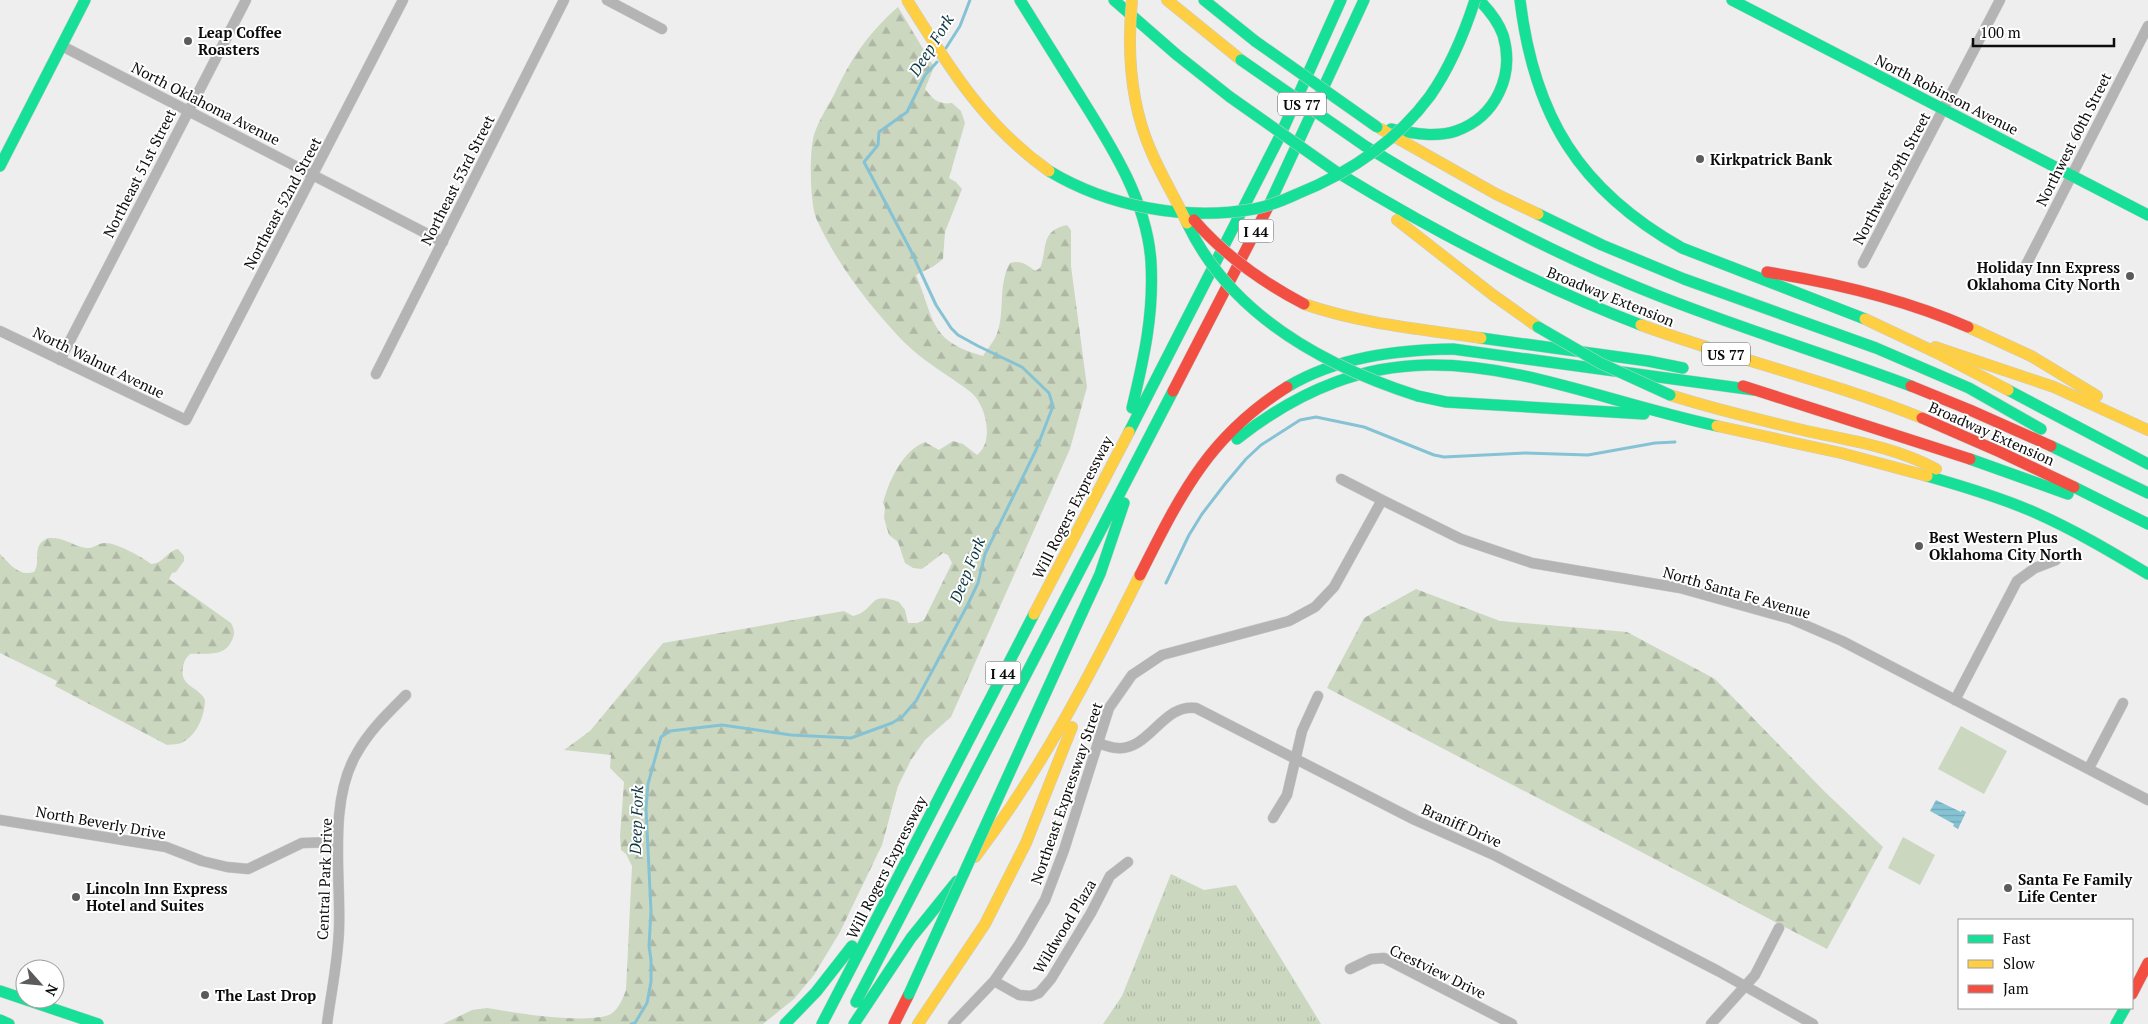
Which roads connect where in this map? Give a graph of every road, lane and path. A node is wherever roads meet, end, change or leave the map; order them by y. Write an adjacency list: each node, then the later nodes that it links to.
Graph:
1 (86, 0): 22 (main road)
2 (246, 0): 24 (street, Northeast 51st Street)
3 (403, 0): 28 (street, Northeast 52nd Street)
4 (564, 0): 32 (street, Northeast 53rd Street)
5 (607, 0): 21 (street)
6 (907, 0): 14 (main road, bridge)
7 (1020, 0): 44 (main road)
8 (1114, 0): 27 (main road, Broadway Extension / US 77, bridge)
9 (1132, 0): 30 (main road, bridge)
10 (1167, 0): 49 (main road, Broadway Extension / US 77, bridge)
11 (1341, 0): 44 (main road, Will Rogers Expressway / I 44)
12 (1364, 0): 19 (main road, I 44)
13 (1379, 0): 19 (main road)
14 (1477, 0): 25 (main road)
15 (1520, 0): 35 (main road)
16 (1732, 0): 23 (main road, North Robinson Avenue)
17 (2000, 0): 23 (street, Northwest 59th Street)
18 (1206, 1): 25 (main road, bridge)
19 (1358, 12): 45 (main road, I 44)
20 (2148, 26): 29 (street, Northwest 60th Street)
21 (662, 28)
22 (62, 46): 24 (street, North Oklahoma Avenue); 26 (main road)
23 (1944, 110): 29 (main road, North Robinson Avenue); 33 (street, Northwest 59th Street)
24 (188, 112): 28 (street, North Oklahoma Avenue); 38 (street, Northeast 51st Street)
25 (1377, 127): 36 (main road)
26 (0, 166)
27 (1335, 171): 48 (main road, bridge); 52 (main road, Broadway Extension / US 77)
28 (314, 175): 32 (street, North Oklahoma Avenue); 42 (street, Northeast 52nd Street)
29 (2071, 176): 31 (main road, North Robinson Avenue); 34 (street, Northwest 60th Street)
30 (1167, 183): 40 (main road, bridge); 41 (main road, bridge)
31 (2148, 215)
32 (444, 242): 39 (street, Northeast 53rd Street)
33 (1863, 263)
34 (2026, 265)
35 (1729, 266): 43 (main road); 46 (main road, bridge)
36 (1712, 289): 43 (main road); 49 (main road)
37 (0, 331): 38 (street, North Walnut Avenue)
38 (60, 360): 42 (street, North Walnut Avenue)
39 (376, 374)
40 (1754, 390): 50 (main road); 52 (main road)
41 (1668, 414): 48 (main road); 50 (main road)
42 (186, 420)
43 (2148, 429)
44 (1124, 441): 69 (main road, Will Rogers Expressway / I 44)
45 (1144, 446): 85 (main road, I 44); 87 (main road, bridge)
46 (2148, 464)
47 (1341, 479): 51 (street)
48 (1967, 487): 55 (main road)
49 (2148, 492)
50 (1183, 493): 56 (main road)
51 (1382, 500): 59 (street, North Santa Fe Avenue); 61 (street, Northeast Expressway Street)
52 (2128, 514): 53 (main road, Broadway Extension / US 77)
53 (2148, 524)
54 (2056, 560): 59 (street)
55 (2148, 574)
56 (1092, 672): 86 (main road); 88 (main road)
57 (406, 695): 67 (street, Central Park Drive)
58 (1318, 696): 62 (street)
59 (1955, 700): 63 (street, North Santa Fe Avenue)
60 (2122, 703): 63 (street)
61 (1098, 743): 62 (street, Braniff Drive); 73 (street, Northeast Expressway Street)
62 (1294, 760): 65 (street); 74 (street, Braniff Drive)
63 (2089, 768): 64 (street, North Santa Fe Avenue)
64 (2148, 800)
65 (1273, 818)
66 (0, 820): 67 (street, North Beverly Drive)
67 (338, 842): 82 (street, Central Park Drive)
68 (1128, 862): 73 (street, Wildwood Plaza)
69 (883, 905): 83 (main road); 84 (main road, Will Rogers Expressway / I 44)
70 (1779, 928): 74 (street)
71 (2148, 963): 76 (main road)
72 (1350, 968): 79 (street, Crestview Drive)
73 (994, 981): 89 (street, Northeast Expressway Street)
74 (1744, 987): 91 (street); 92 (street, Braniff Drive)
75 (0, 991): 81 (main road)
76 (2133, 992)
77 (2124, 1009): 93 (main road)
78 (0, 1020): 80 (main road)
79 (1500, 1021): 90 (street, Crestview Drive)
80 (9, 1024)
81 (98, 1024)
82 (326, 1024)
83 (785, 1024)
84 (822, 1024)
85 (846, 1024)
86 (854, 1024)
87 (894, 1024)
88 (918, 1024)
89 (954, 1024)
90 (1512, 1024)
91 (1711, 1024)
92 (1813, 1024)
93 (2116, 1024)

